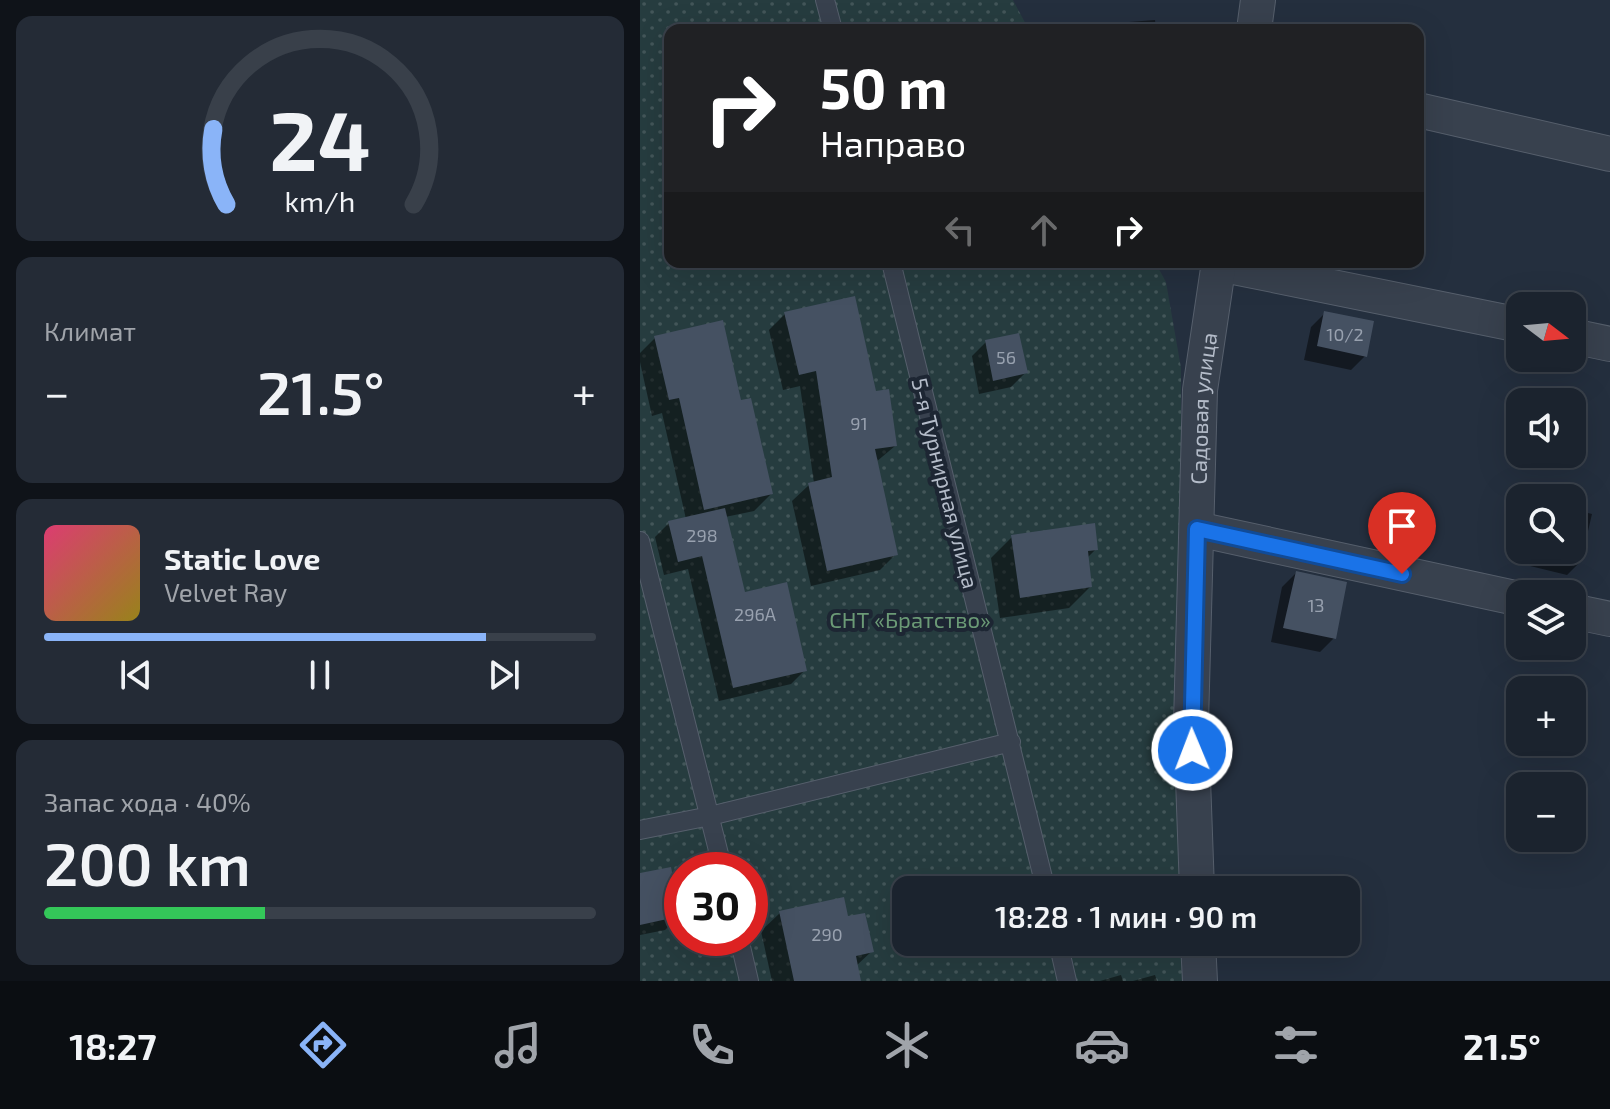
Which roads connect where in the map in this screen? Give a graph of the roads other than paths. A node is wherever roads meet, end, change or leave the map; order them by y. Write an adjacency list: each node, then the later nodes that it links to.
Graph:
1 (825, 0): 3 (lane)
2 (1258, 0): 4 (street)
3 (831, 24)
4 (1255, 24)
5 (1424, 111): 6 (street)
6 (1610, 154)
7 (892, 268): 18 (lane, 5-я Турнирная улица)
8 (1218, 268): 13 (street, Садовая улица)
9 (1243, 268): 10 (street)
10 (1506, 322)
11 (1586, 339): 12 (street)
12 (1610, 344)
13 (1197, 529): 15 (street); 23 (street, Садовая улица)
14 (640, 541): 19 (lane)
15 (1506, 596)
16 (1586, 614): 17 (street)
17 (1610, 619)
18 (1011, 742): 19 (lane); 22 (lane, 5-я Турнирная улица)
19 (710, 816): 20 (lane); 21 (lane)
20 (640, 830)
21 (719, 852)
22 (1043, 876)
23 (1196, 876)
24 (743, 956): 27 (lane)
25 (1061, 956): 28 (lane)
26 (1199, 956): 29 (street)
27 (749, 981)
28 (1067, 981)
29 (1200, 981)

